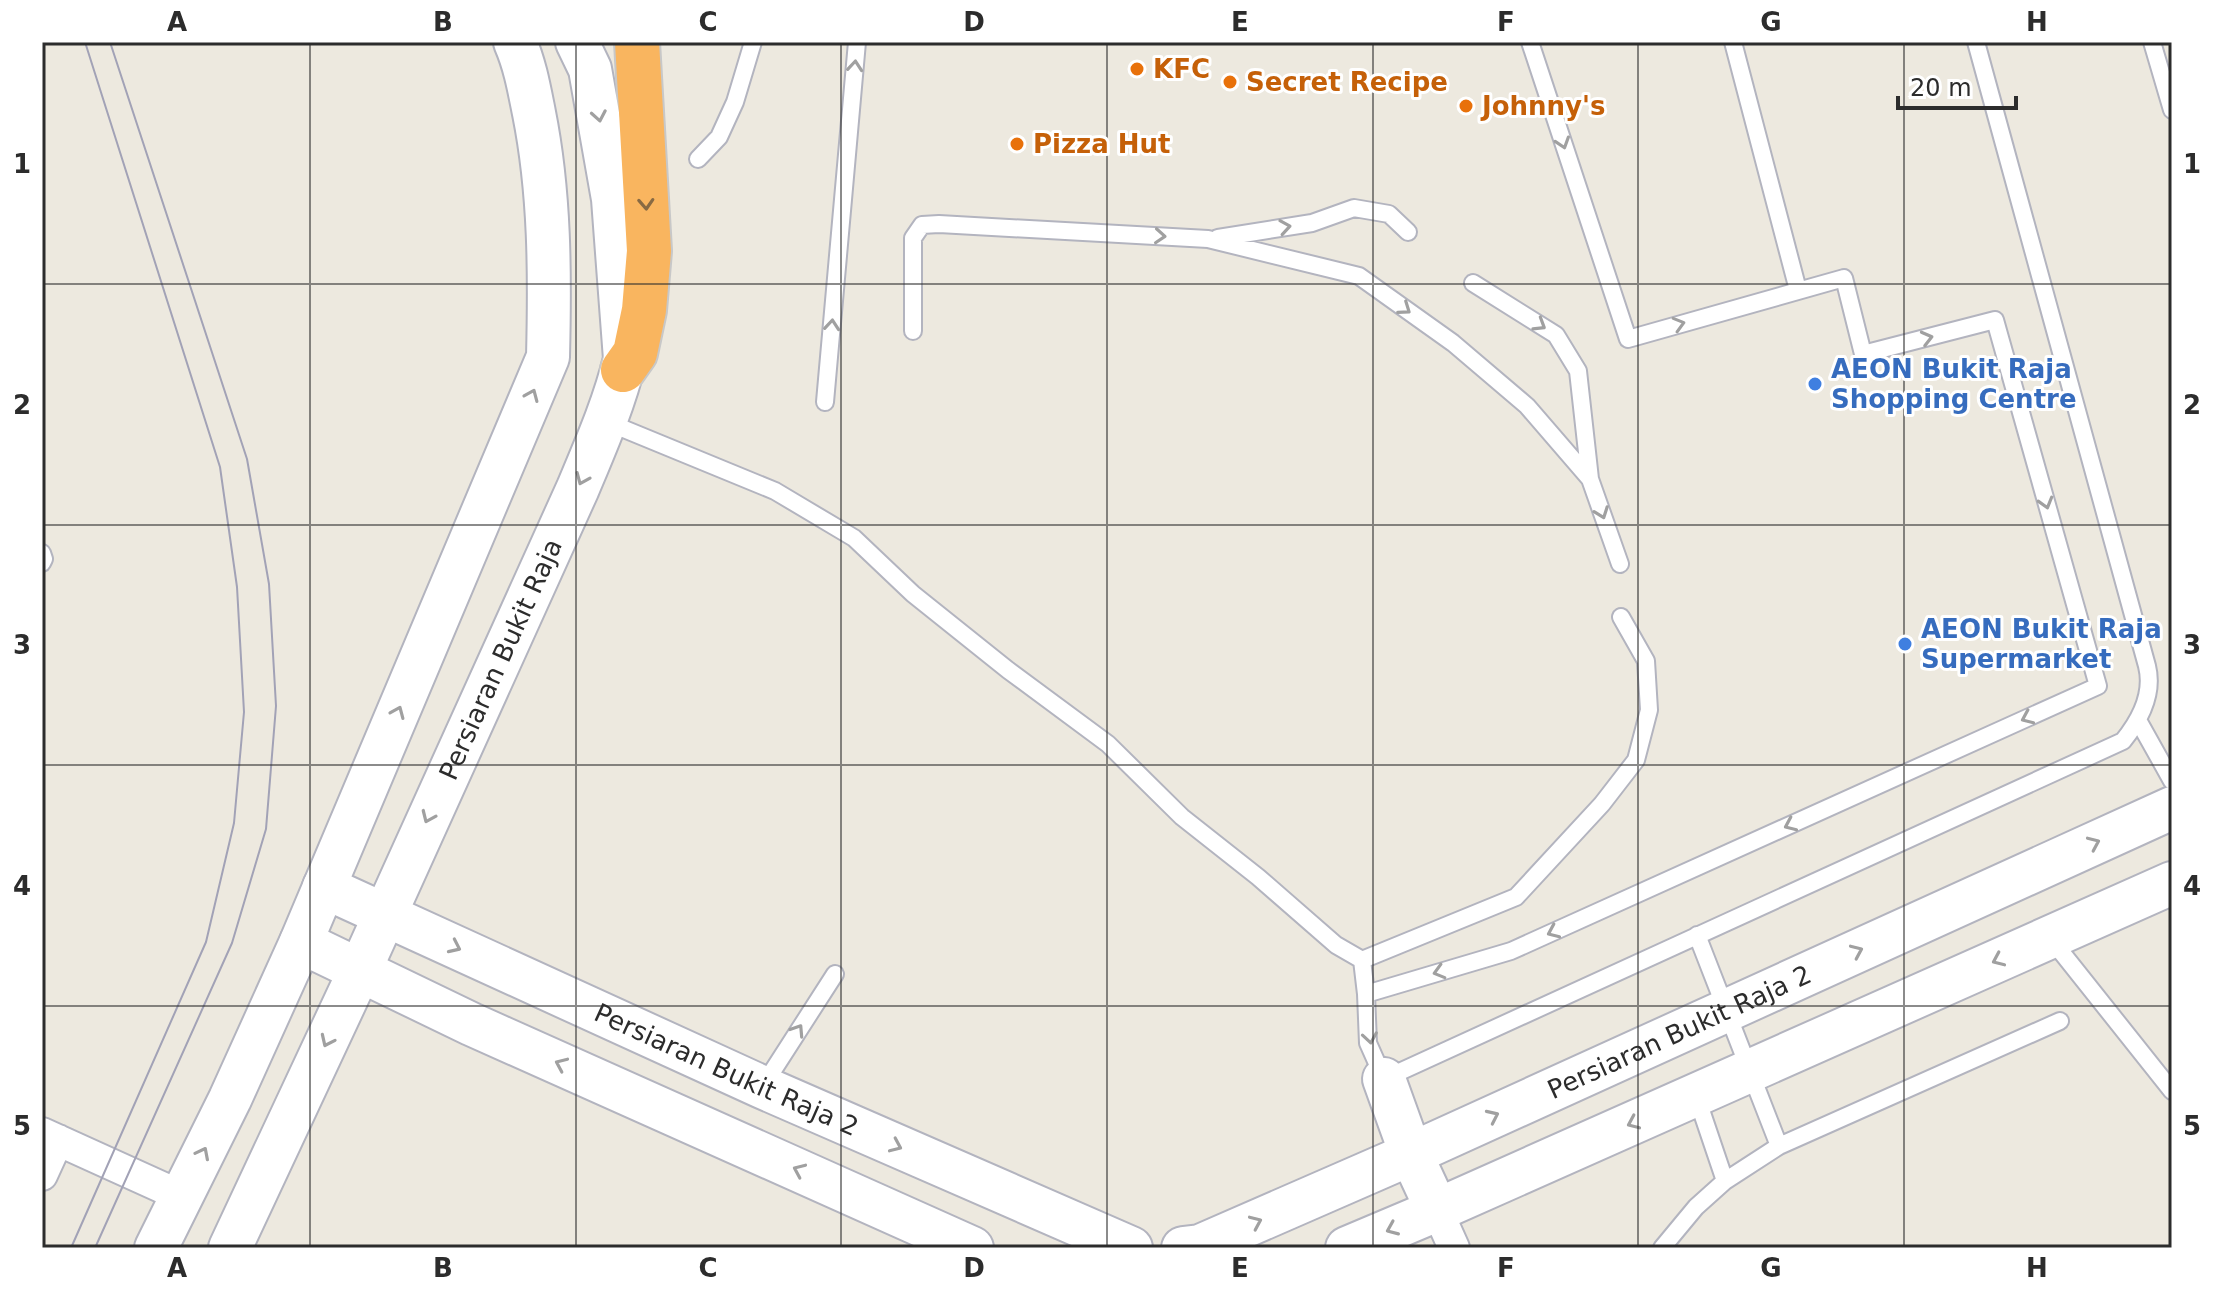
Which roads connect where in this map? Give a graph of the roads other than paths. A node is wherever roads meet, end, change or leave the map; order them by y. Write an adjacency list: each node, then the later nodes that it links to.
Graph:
1 (515, 42): 29 (street, one-way to 1)
2 (577, 42): 17 (street, Persiaran Bukit Raja, one-way to 17)
3 (637, 42): 17 (highway, one-way to 17)
4 (753, 42): 11 (lane)
5 (857, 42): 18 (lane, one-way to 5)
6 (1530, 42): 15 (lane, one-way to 15)
7 (1733, 42): 15 (lane)
8 (1976, 42): 25 (lane)
9 (2152, 42): 10 (lane)
10 (2172, 110)
11 (698, 159)
12 (1408, 232): 13 (lane, one-way to 12)
13 (1208, 239): 16 (lane, one-way to 13); 20 (lane, one-way to 20)
14 (1473, 283): 20 (lane, one-way to 20)
15 (1798, 290): 37 (lane, one-way to 37)
16 (913, 331)
17 (623, 370): 19 (street, Persiaran Bukit Raja)
18 (825, 402)
19 (606, 422): 30 (street, Persiaran Bukit Raja, one-way to 30); 34 (lane)
20 (1590, 479): 23 (lane, one-way to 23)
21 (42, 553): 22 (lane)
22 (42, 563)
23 (1620, 564)
24 (1621, 617): 34 (lane)
25 (2139, 722): 26 (lane); 31 (lane)
26 (2172, 781)
27 (2172, 808): 38 (street, Persiaran Bukit Raja 2, one-way to 27)
28 (2172, 883): 32 (street)
29 (324, 887): 30 (street, Persiaran Bukit Raja 2); 33 (street)
30 (384, 915): 35 (street, Persiaran Bukit Raja); 42 (street, Persiaran Bukit Raja 2, one-way to 42)
31 (1697, 935): 38 (lane); 41 (lane)
32 (2050, 938): 40 (street, one-way to 40); 43 (lane)
33 (301, 942): 35 (street); 50 (street, one-way to 33)
34 (1362, 960): 37 (lane)
35 (360, 970): 53 (street, Persiaran Bukit Raja, one-way to 53); 54 (street, one-way to 35)
36 (835, 974): 42 (lane, one-way to 36)
37 (1366, 994): 41 (lane, one-way to 41)
38 (1726, 1010): 40 (lane); 47 (street, Persiaran Bukit Raja 2, one-way to 38)
39 (2060, 1021): 46 (lane)
40 (1750, 1071): 44 (street); 46 (lane)
41 (1384, 1079): 47 (street)
42 (762, 1087): 55 (street, Persiaran Bukit Raja 2, one-way to 55)
43 (2172, 1091)
44 (1696, 1095): 49 (lane); 51 (street, one-way to 51)
45 (50, 1136): 48 (street); 50 (street)
46 (1779, 1146): 49 (lane)
47 (1411, 1154): 51 (street); 56 (street, Persiaran Bukit Raja 2, one-way to 47)
48 (42, 1175)
49 (1725, 1181): 59 (lane)
50 (181, 1196): 52 (street)
51 (1437, 1210): 57 (street, one-way to 57); 58 (street)
52 (156, 1248)
53 (230, 1248)
54 (972, 1248)
55 (1131, 1248)
56 (1183, 1248)
57 (1347, 1248)
58 (1454, 1248)
59 (1662, 1248)

